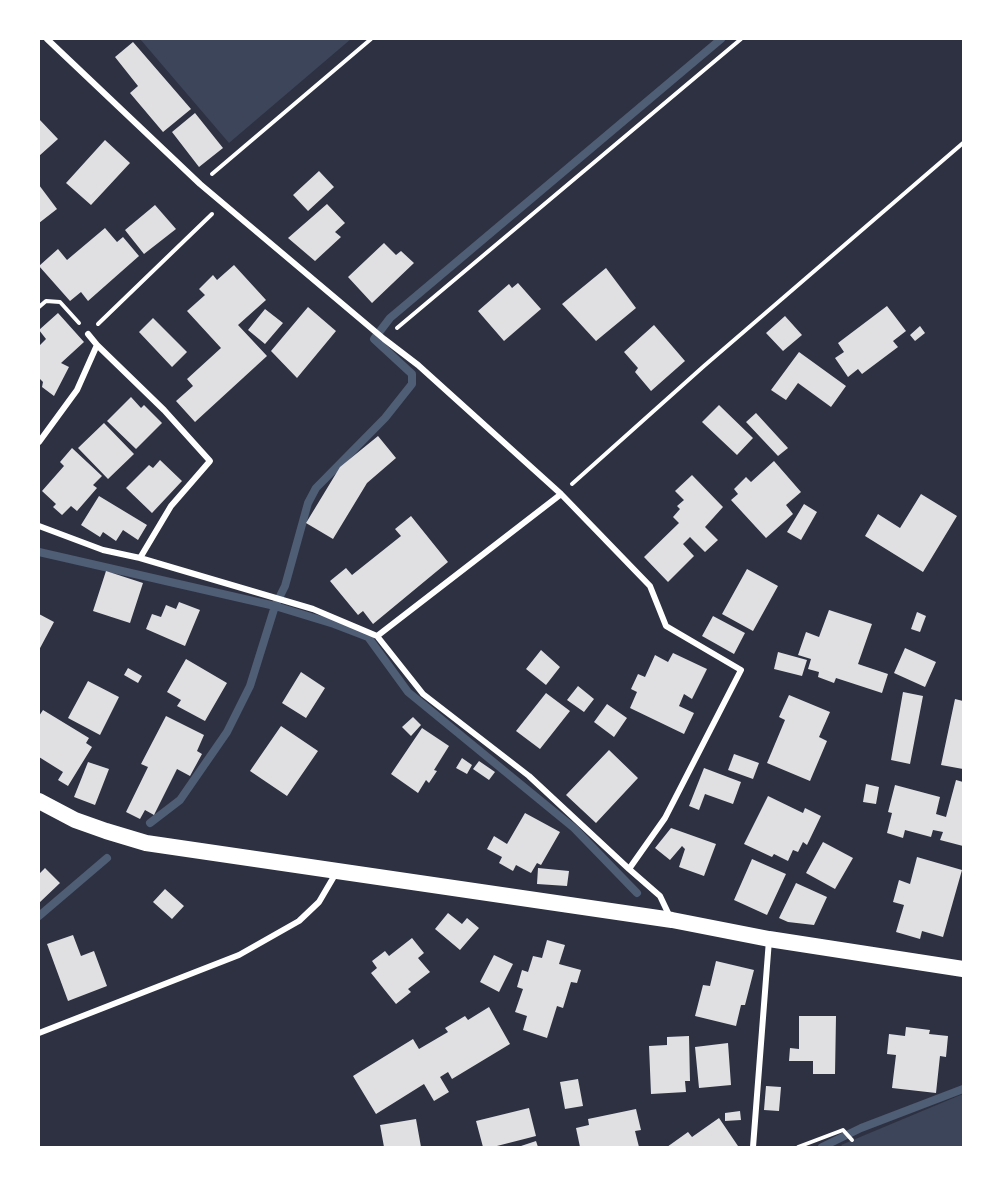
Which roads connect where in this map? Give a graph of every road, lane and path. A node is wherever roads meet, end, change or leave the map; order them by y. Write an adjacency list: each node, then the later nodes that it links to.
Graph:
1 (47, 39): 5 (street)
2 (371, 39): 5 (path)
3 (741, 39): 9 (path)
4 (963, 143): 12 (path)
5 (200, 184): 6 (street)
6 (223, 203): 8 (path); 9 (street)
7 (39, 308): 8 (path)
8 (88, 334): 10 (street)
9 (384, 339): 12 (street)
10 (97, 345): 11 (street); 14 (street)
11 (39, 442)
12 (561, 494): 15 (street); 17 (street)
13 (39, 526): 14 (street)
14 (140, 558): 15 (street)
15 (377, 636): 17 (street)
16 (39, 801): 18 (highway)
17 (629, 869): 19 (street)
18 (338, 870): 19 (highway); 22 (street)
19 (672, 920): 20 (highway)
20 (769, 939): 21 (highway); 24 (street)
21 (963, 969)
22 (39, 1033)
23 (852, 1140): 25 (path)
24 (753, 1147)
25 (798, 1147)

